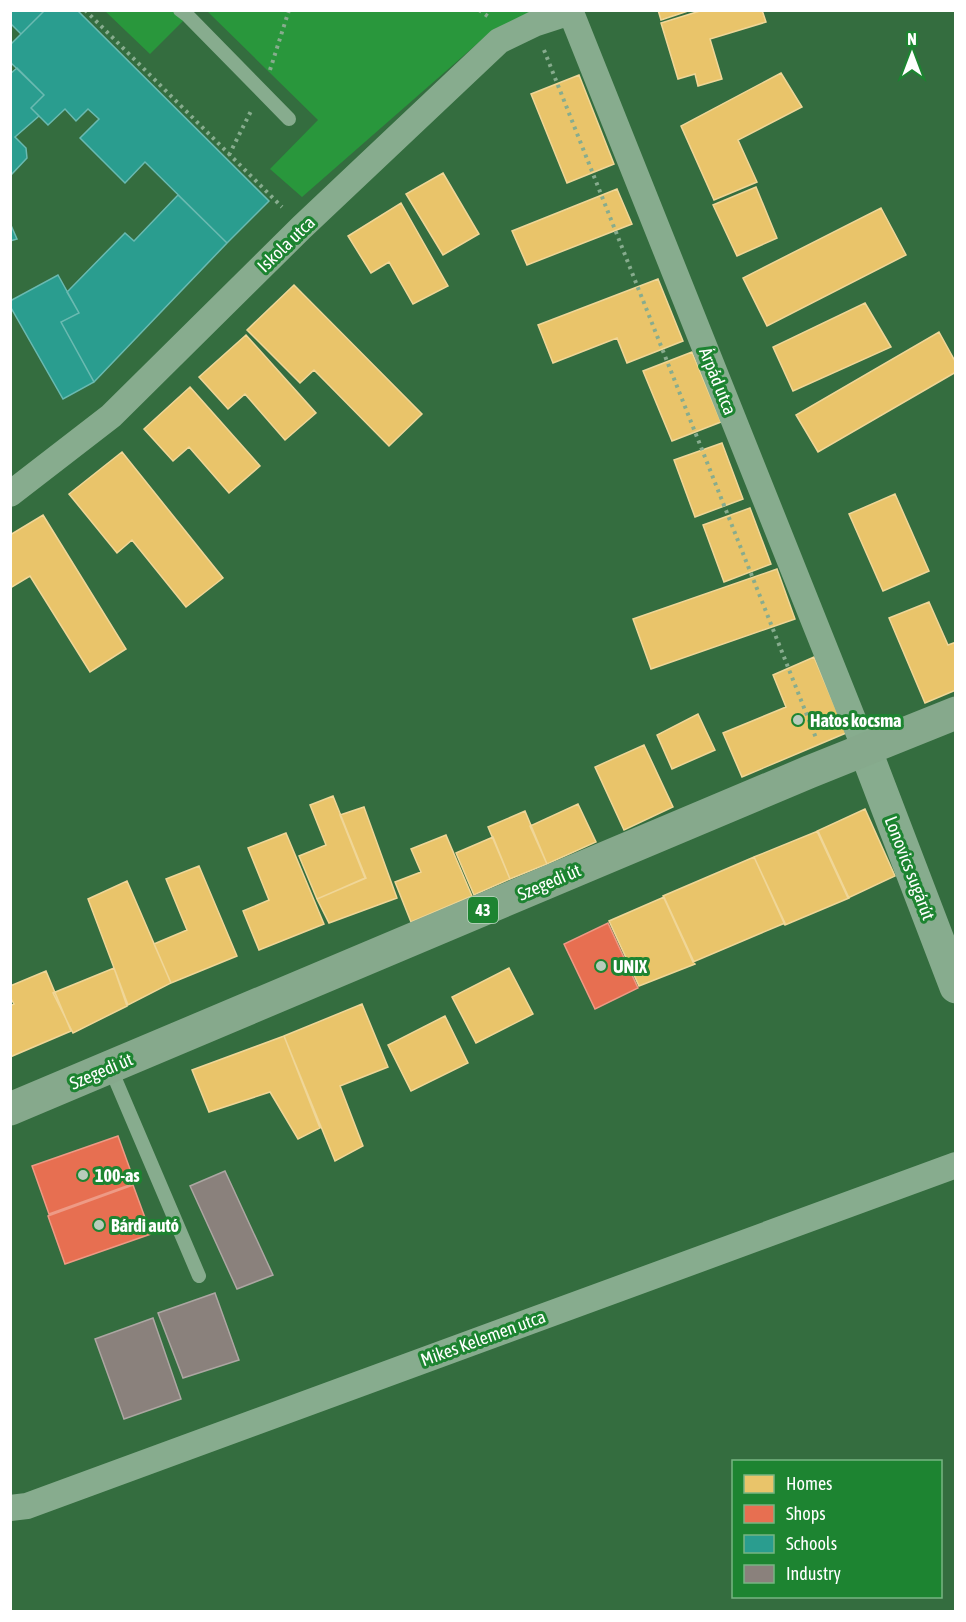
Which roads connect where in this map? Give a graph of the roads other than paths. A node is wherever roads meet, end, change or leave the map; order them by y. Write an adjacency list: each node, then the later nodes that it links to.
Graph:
1 (180, 10): 3 (lane)
2 (571, 11): 4 (street, Iskola utca); 6 (street, Árpád utca)
3 (288, 119)
4 (10, 494)
5 (956, 713): 6 (main road, Szegedi út / 43)
6 (865, 749): 7 (street, Lonovics sugárút); 8 (main road, Szegedi út / 43)
7 (956, 987)
8 (110, 1067): 9 (main road, Szegedi út / 43); 11 (lane)
9 (10, 1109)
10 (956, 1165): 12 (street, Mikes Kelemen utca)
11 (199, 1276)
12 (10, 1508)

